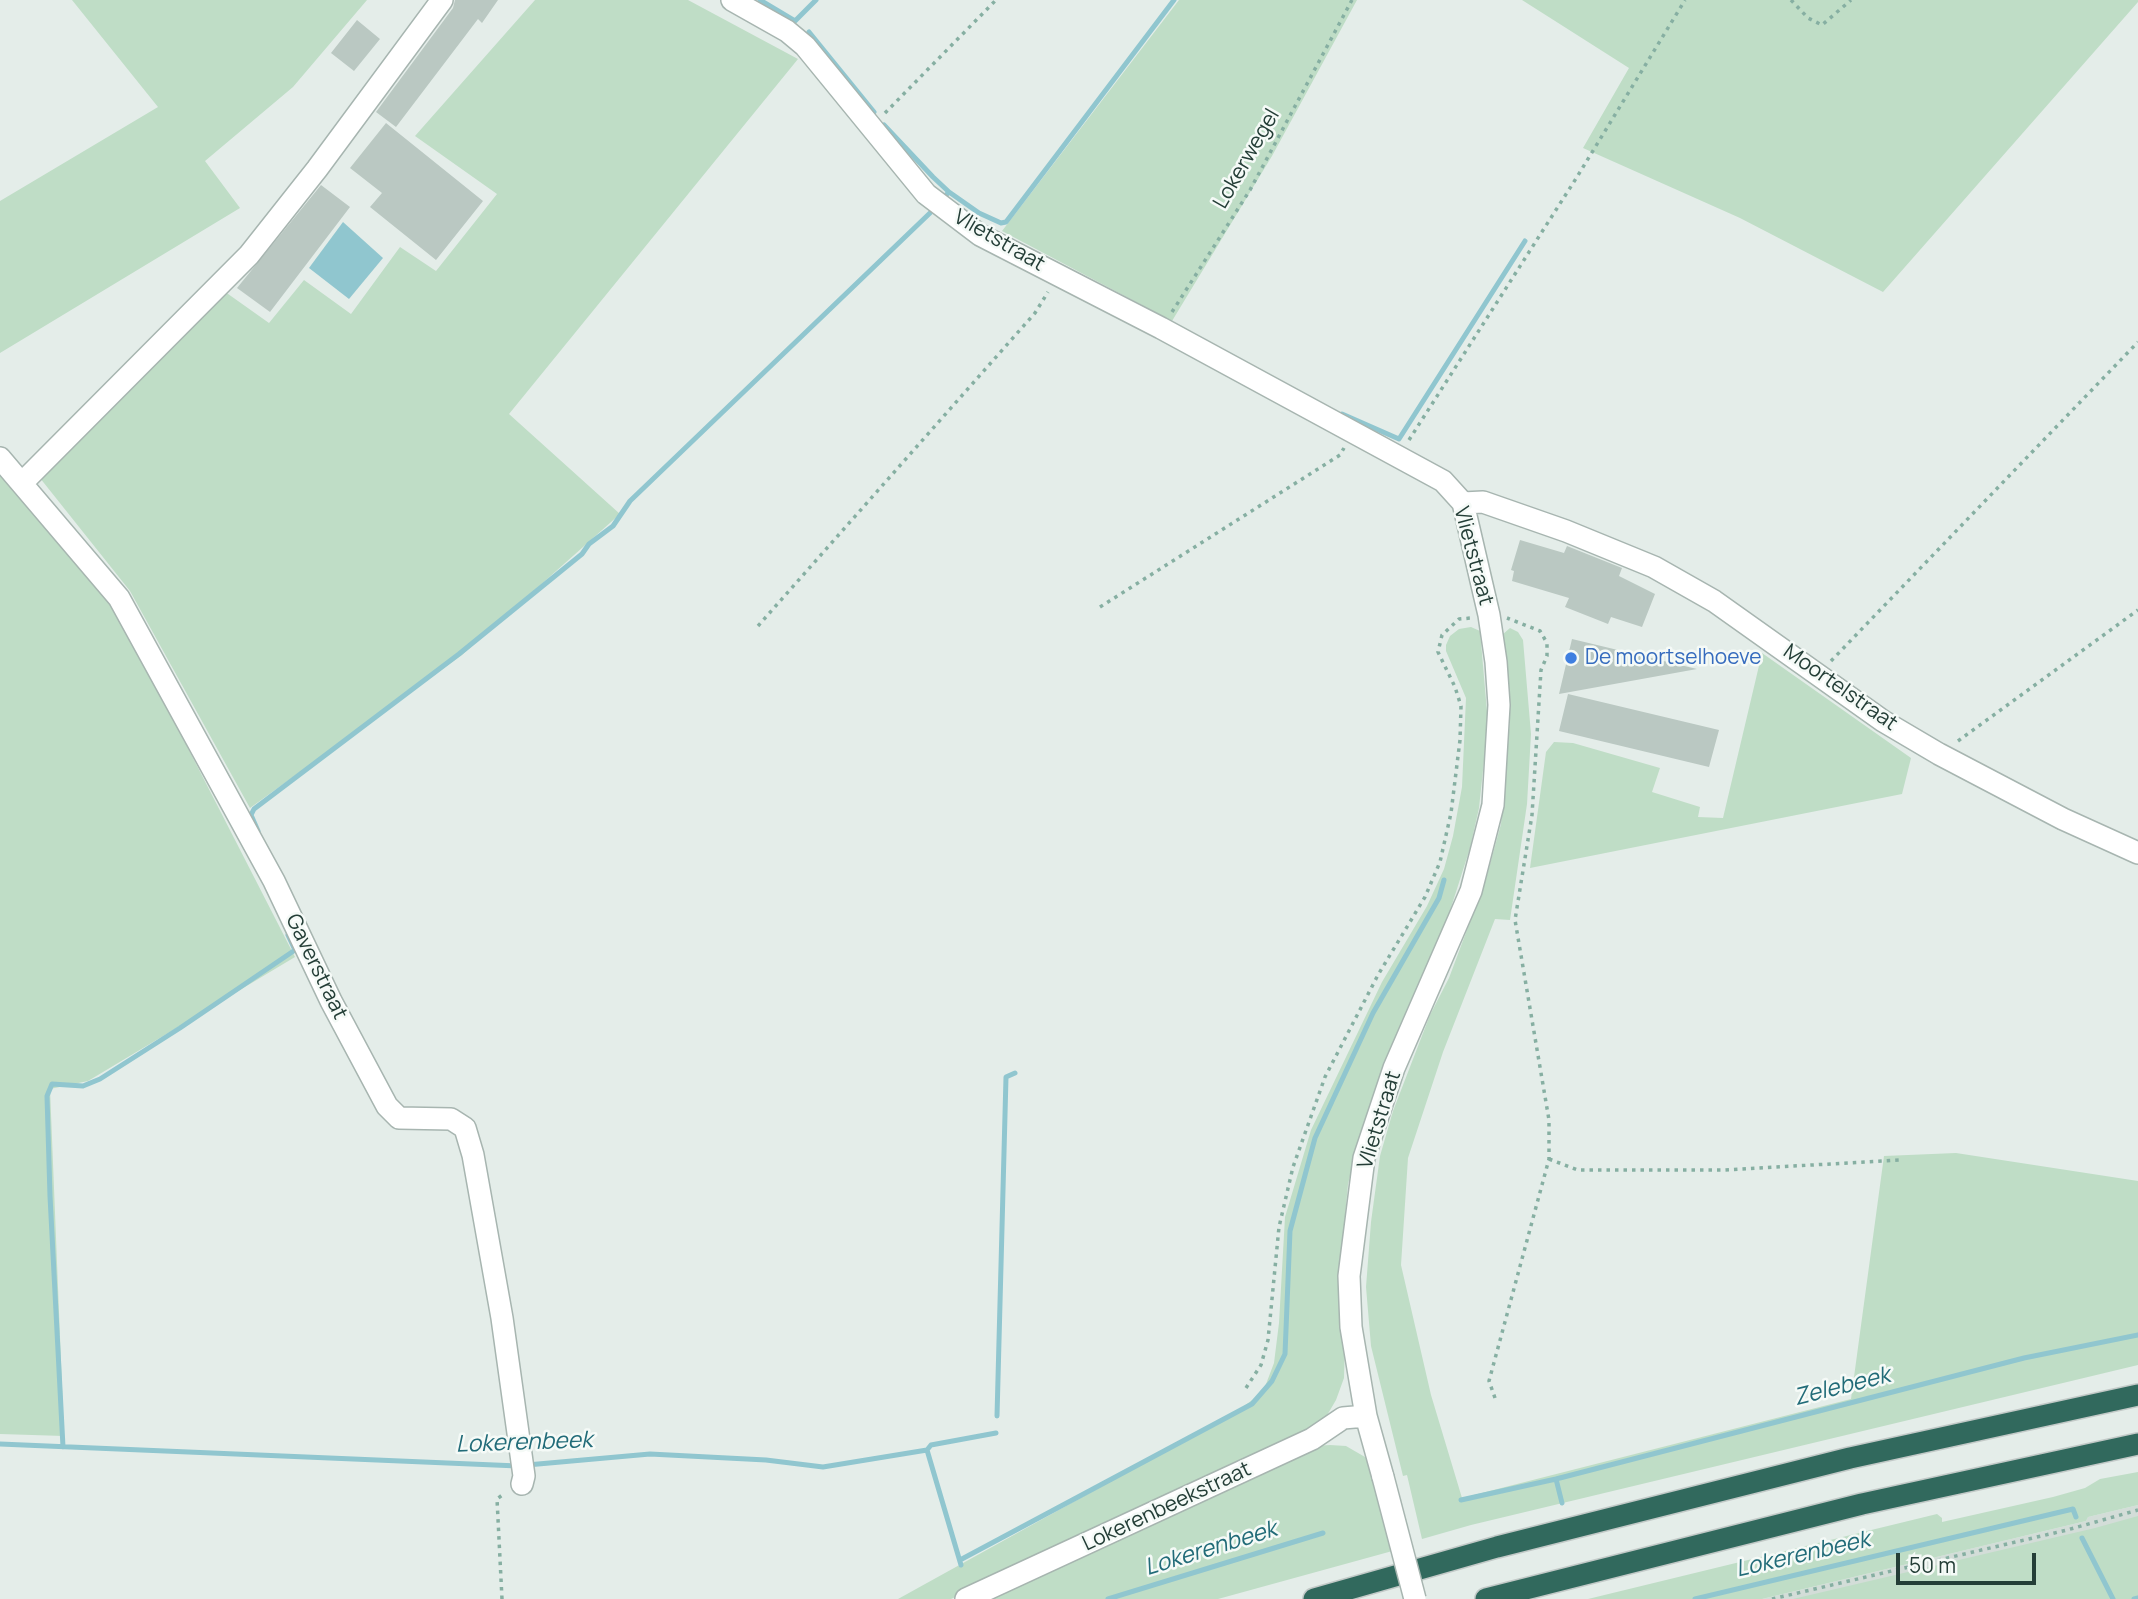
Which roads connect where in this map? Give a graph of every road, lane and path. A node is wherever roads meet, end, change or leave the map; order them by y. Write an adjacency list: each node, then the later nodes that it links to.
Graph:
1 (442, 0): 15 (street)
2 (733, 0): 8 (street, Vlietstraat)
3 (996, 0): 8 (path)
4 (1352, 0): 10 (path, Lokerwegel)
5 (1685, 0): 13 (path)
6 (1791, 0): 7 (path)
7 (1851, 0)
8 (870, 126): 9 (street, Vlietstraat)
9 (1057, 275): 10 (street, Vlietstraat); 19 (path)
10 (1161, 328): 12 (street, Vlietstraat)
11 (2138, 342): 20 (path)
12 (1352, 434): 13 (street, Vlietstraat); 17 (path)
13 (1398, 457): 16 (street, Vlietstraat)
14 (0, 458): 15 (street, Gaverstraat)
15 (22, 484): 28 (street, Gaverstraat)
16 (1462, 503): 20 (street, Moortelstraat); 26 (street, Vlietstraat)
17 (1100, 607)
18 (2138, 610): 21 (path)
19 (758, 626)
20 (1818, 673): 21 (street, Moortelstraat)
21 (1939, 754): 22 (street, Moortelstraat)
22 (2138, 853)
23 (1549, 1158): 24 (path)
24 (1900, 1160)
25 (2138, 1395): 32 (highway)
26 (1366, 1416): 31 (street, Lokerenbeekstraat); 33 (street, Vlietstraat, bridge)
27 (2138, 1444): 34 (highway)
28 (523, 1480): 30 (path)
29 (2138, 1510): 35 (path)
30 (502, 1599)
31 (966, 1599)
32 (1314, 1599)
33 (1416, 1599)
34 (1486, 1599)
35 (1772, 1599)

